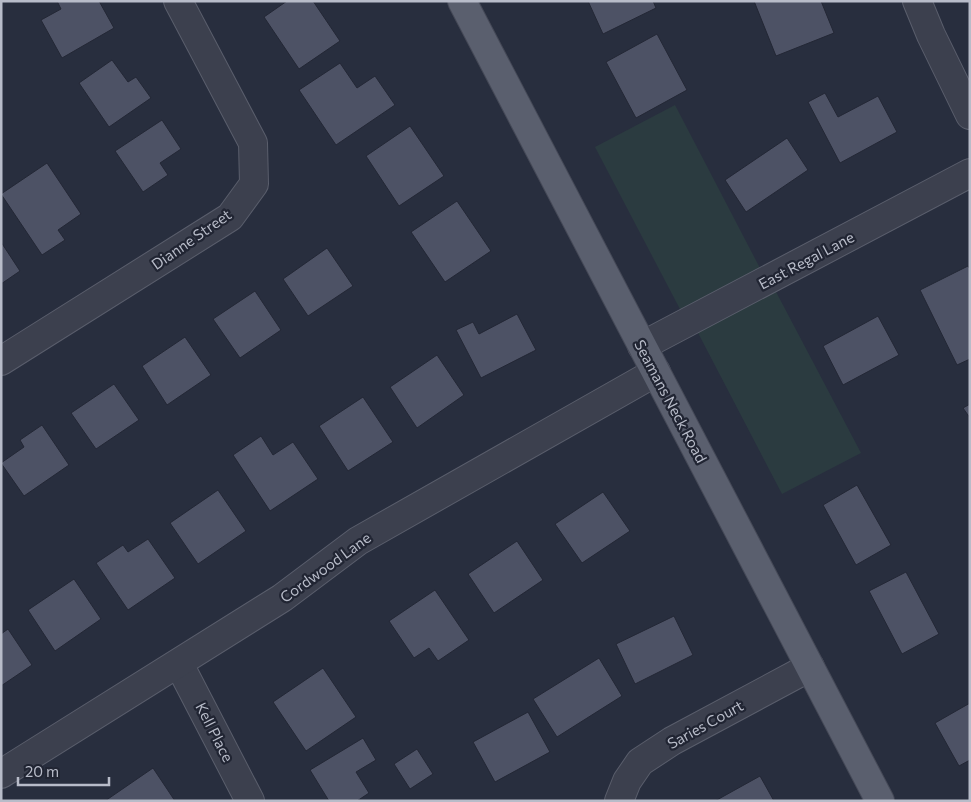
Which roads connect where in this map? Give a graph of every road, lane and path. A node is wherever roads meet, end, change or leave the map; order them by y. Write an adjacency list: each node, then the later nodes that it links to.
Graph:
1 (178, 1): 7 (street, Dianne Street)
2 (462, 1): 6 (main road, Seamans Neck Road)
3 (918, 1): 4 (street)
4 (970, 114)
5 (970, 173): 6 (street, East Regal Lane)
6 (642, 346): 8 (main road, Seamans Neck Road)
7 (1, 361)
8 (656, 372): 9 (street, Cordwood Lane); 10 (main road, Seamans Neck Road)
9 (179, 664): 11 (street, Cordwood Lane); 12 (street, Kell Place)
10 (810, 667): 13 (street, Saries Court); 14 (main road, Seamans Neck Road)
11 (1, 774)
12 (250, 801)
13 (618, 801)
14 (880, 801)

